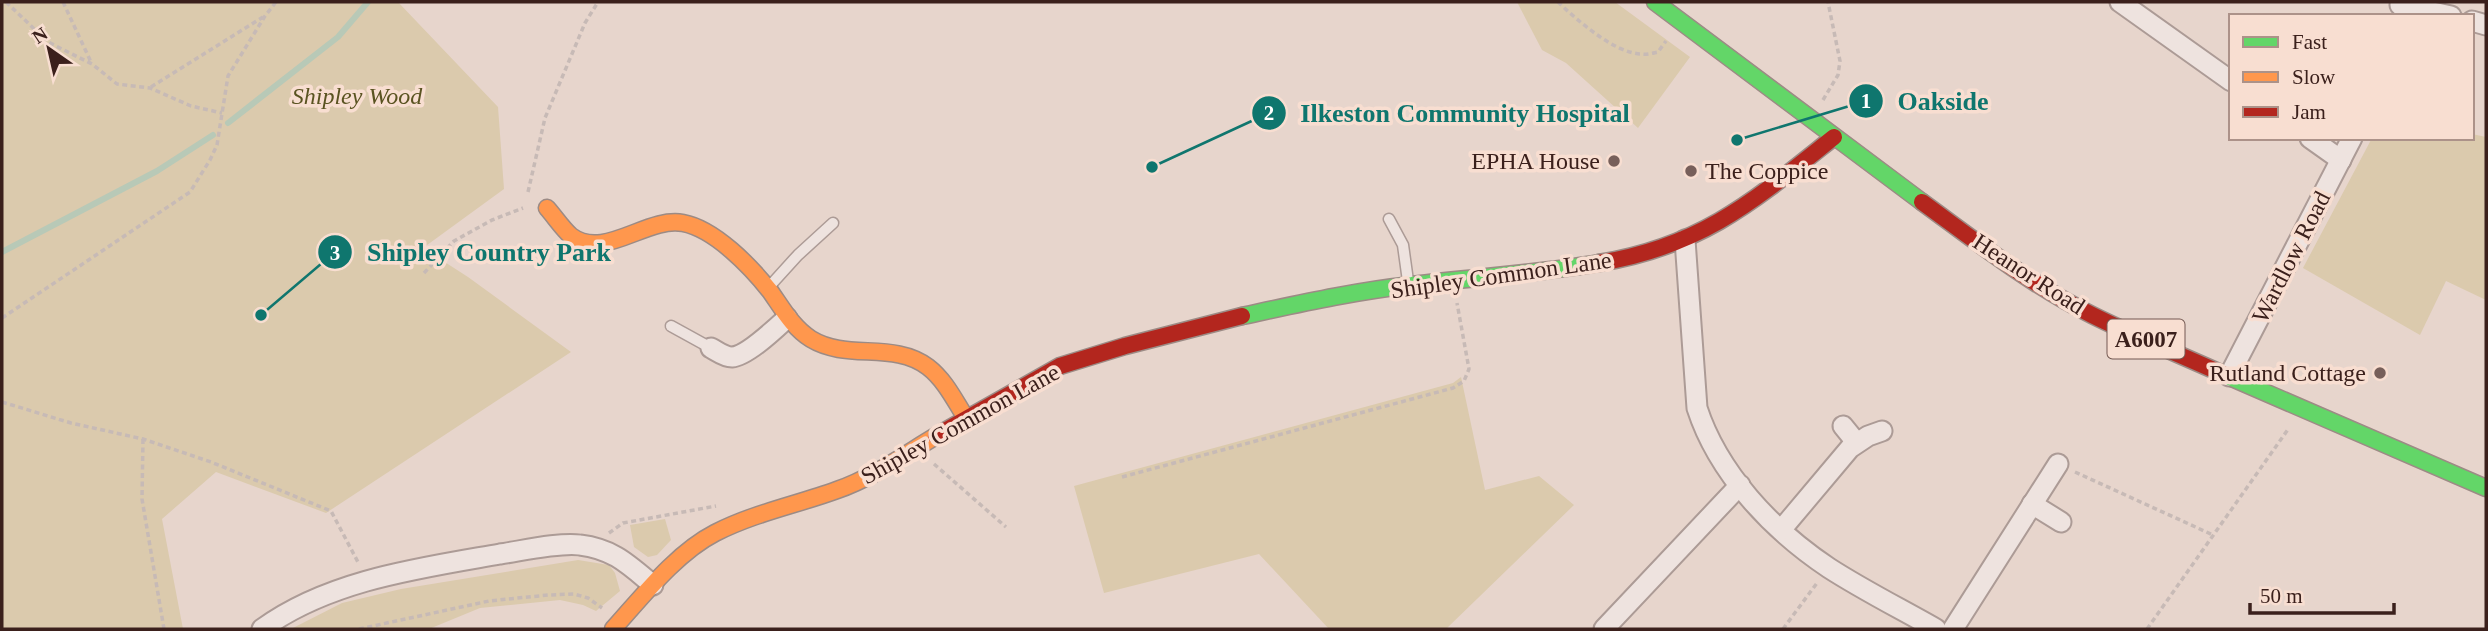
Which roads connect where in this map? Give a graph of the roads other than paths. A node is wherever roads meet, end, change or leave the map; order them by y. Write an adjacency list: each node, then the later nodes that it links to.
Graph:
1 (1655, 2): 6 (street, Heanor Road / A6007)
2 (2120, 2): 5 (street)
3 (2399, 8): 4 (street)
4 (2438, 14)
5 (2229, 80)
6 (1834, 137): 13 (street, Shipley Common Lane); 19 (street, Heanor Road / A6007)
7 (2313, 140): 9 (street)
8 (2351, 140): 9 (street, Wardlow Road)
9 (2341, 160): 19 (street, Wardlow Road)
10 (547, 208): 15 (street)
11 (1389, 219): 14 (lane)
12 (833, 223): 15 (lane)
13 (1685, 240): 14 (street, Shipley Common Lane); 25 (street)
14 (1409, 285): 20 (street, Shipley Common Lane)
15 (768, 288): 16 (street)
16 (788, 318): 18 (street); 20 (street)
17 (671, 326): 18 (lane)
18 (711, 348)
19 (2229, 376): 26 (street, Heanor Road / A6007)
20 (966, 418): 30 (street, Shipley Common Lane)
21 (1843, 426): 23 (street)
22 (1882, 431): 23 (street)
23 (1857, 442): 29 (street)
24 (2057, 464): 27 (street)
25 (1740, 485): 29 (street); 33 (street)
26 (2486, 488)
27 (2032, 504): 28 (street); 35 (street)
28 (2061, 522)
29 (1781, 530): 34 (street)
30 (653, 585): 31 (street, Shipley Common Lane); 32 (street)
31 (617, 626)
32 (262, 629)
33 (1604, 629)
34 (1936, 629)
35 (1953, 629)

